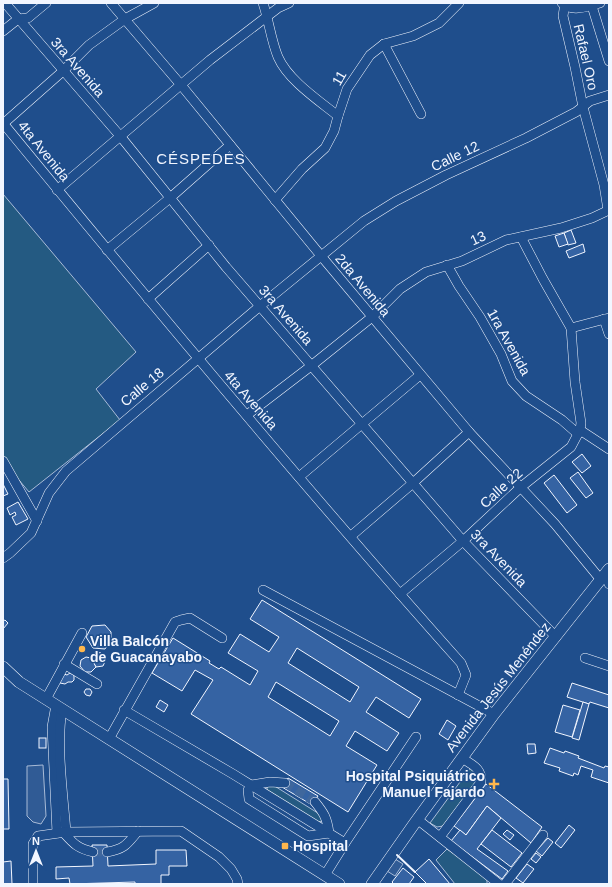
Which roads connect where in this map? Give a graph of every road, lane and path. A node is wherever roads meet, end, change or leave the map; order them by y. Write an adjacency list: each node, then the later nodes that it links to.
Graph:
1 (5, 3): 11 (street, 3ra Avenida)
2 (46, 3): 11 (street)
3 (110, 3): 12 (street, 2da Avenida)
4 (154, 3): 12 (street)
5 (263, 3): 10 (street)
6 (289, 3): 10 (street)
7 (459, 3): 14 (street, 11)
8 (564, 4): 9 (street); 19 (street, Rafael Oro)
9 (596, 4): 15 (street)
10 (267, 16): 17 (street); 21 (street)
11 (18, 19): 13 (street); 16 (street, 3ra Avenida)
12 (125, 19): 16 (street); 17 (street, 2da Avenida)
13 (3, 31)
14 (384, 44): 20 (street); 21 (street, 11)
15 (609, 61)
16 (63, 71): 22 (street); 23 (street, 3ra Avenida)
17 (181, 85): 23 (street); 24 (street, 2da Avenida)
18 (609, 95): 19 (street, Calle 12)
19 (583, 107): 28 (street, Rafael Oro); 32 (street, Calle 12)
20 (421, 114)
21 (338, 116): 27 (street, 11)
22 (3, 123): 25 (street, 4ta Avenida)
23 (120, 137): 25 (street); 26 (street, 3ra Avenida)
24 (230, 145): 26 (street); 27 (street, 2da Avenida)
25 (57, 190): 31 (street, 4ta Avenida)
26 (170, 198): 30 (street, 3ra Avenida); 31 (street)
27 (275, 200): 32 (street, 2da Avenida)
28 (609, 210): 29 (street, 13)
29 (521, 237): 33 (street, 13); 38 (street)
30 (209, 245): 34 (street); 35 (street, 3ra Avenida)
31 (108, 250): 34 (street, 4ta Avenida)
32 (322, 257): 35 (street, Calle 18); 36 (street, 2da Avenida)
33 (447, 265): 36 (street, 13); 46 (street, 1ra Avenida)
34 (148, 299): 40 (street, 4ta Avenida)
35 (260, 306): 40 (street, Calle 18); 41 (street, 3ra Avenida)
36 (372, 317): 41 (street, 13); 42 (street, 2da Avenida)
37 (606, 318): 38 (street); 39 (street)
38 (572, 328): 46 (street)
39 (609, 334)
40 (198, 359): 43 (street, 4ta Avenida); 52 (street, Calle 18)
41 (311, 366): 43 (street, 13); 44 (street, 3ra Avenida)
42 (420, 375): 44 (street); 45 (street, 2da Avenida)
43 (246, 415): 49 (street, 4ta Avenida)
44 (362, 424): 49 (street); 50 (street, 3ra Avenida)
45 (469, 432): 50 (street); 51 (street, 2da Avenida)
46 (579, 432): 47 (street, 1ra Avenida); 51 (street, Calle 22)
47 (609, 449)
48 (3, 461): 52 (street)
49 (299, 477): 53 (street, 4ta Avenida)
50 (413, 484): 53 (street); 54 (street, 3ra Avenida)
51 (521, 487): 54 (street, Calle 22); 56 (street, 2da Avenida)
52 (37, 521): 55 (street, Calle 18)
53 (351, 536): 58 (street, 4ta Avenida)
54 (463, 541): 58 (street, Calle 22); 60 (street, 3ra Avenida)
55 (3, 558)
56 (607, 578): 60 (main road, Avenida Jesús Menéndez)
57 (263, 590): 67 (street)
58 (400, 594): 67 (street, 4ta Avenida)
59 (82, 633): 63 (street)
60 (556, 637): 71 (main road, Avenida Jesús Menéndez)
61 (222, 638): 70 (street)
62 (585, 658): 64 (street)
63 (64, 664): 66 (street); 68 (street)
64 (609, 666)
65 (3, 667): 68 (main road)
66 (97, 684)
67 (458, 695): 71 (street)
68 (46, 699): 69 (main road)
69 (59, 707): 73 (main road); 80 (street)
70 (124, 710): 73 (street); 76 (street)
71 (494, 714): 74 (main road, Avenida Jesús Menéndez)
72 (416, 737): 84 (street)
73 (109, 739): 87 (main road)
74 (462, 758): 78 (main road, Avenida Jesús Menéndez); 83 (street)
75 (284, 783): 76 (street)
76 (251, 785): 81 (street); 81 (street)
77 (315, 802): 81 (street)
78 (417, 819): 83 (street); 91 (main road, Avenida Jesús Menéndez)
79 (138, 831): 80 (street); 86 (street); 89 (street)
80 (62, 832): 85 (street); 88 (street)
81 (329, 833): 84 (street)
82 (543, 835): 93 (street)
83 (440, 837): 92 (street)
84 (345, 843): 87 (street)
85 (92, 852)
86 (108, 852)
87 (325, 875): 90 (main road)
88 (33, 884)
89 (238, 884)
90 (339, 884)
91 (372, 884)
92 (499, 884)
93 (505, 884)

